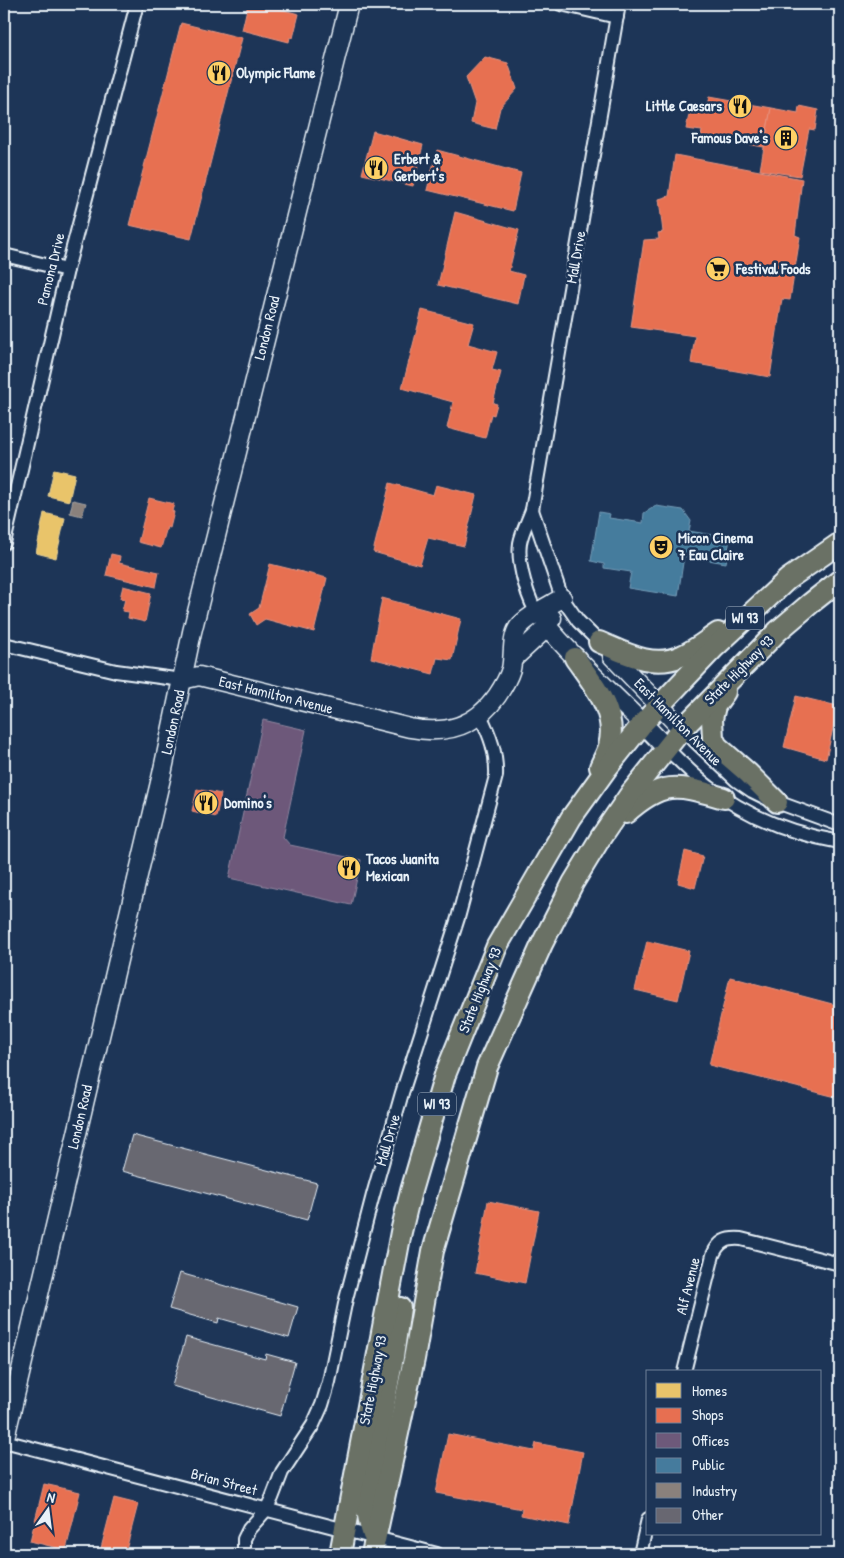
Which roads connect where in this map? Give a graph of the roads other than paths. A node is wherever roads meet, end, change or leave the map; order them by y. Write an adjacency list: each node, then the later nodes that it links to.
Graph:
1 (136, 4): 7 (street, Pamona Drive)
2 (349, 4): 19 (street, London Road)
3 (561, 4): 5 (street)
4 (620, 4): 5 (street, Mall Drive)
5 (617, 17): 8 (street, Mall Drive)
6 (4, 254): 7 (street)
7 (67, 270): 9 (street, Pamona Drive)
8 (532, 510): 12 (street, Mall Drive); 14 (street, Mall Drive)
9 (4, 543)
10 (840, 543): 13 (main road, State Highway 93 / WI 93)
11 (840, 580): 18 (main road, State Highway 93 / WI 93)
12 (562, 598): 14 (street); 16 (street, East Hamilton Avenue)
13 (755, 609): 16 (main road); 20 (main road, State Highway 93 / WI 93)
14 (542, 620): 17 (street, East Hamilton Avenue); 21 (street, East Hamilton Avenue)
15 (4, 644): 19 (street, East Hamilton Avenue)
16 (605, 649): 20 (street, East Hamilton Avenue)
17 (575, 658): 22 (street, East Hamilton Avenue); 25 (main road)
18 (743, 665): 23 (main road, State Highway 93 / WI 93); 27 (main road)
19 (182, 680): 21 (street, East Hamilton Avenue); 34 (street, London Road)
20 (660, 705): 22 (main road, State Highway 93 / WI 93); 23 (street, East Hamilton Avenue)
21 (480, 715): 35 (street, Mall Drive)
22 (643, 723): 24 (street, East Hamilton Avenue); 25 (main road, State Highway 93 / WI 93)
23 (682, 729): 24 (main road, State Highway 93 / WI 93); 27 (street, East Hamilton Avenue)
24 (666, 748): 26 (street, East Hamilton Avenue); 29 (main road, State Highway 93 / WI 93)
25 (592, 789): 31 (main road, State Highway 93 / WI 93)
26 (724, 798): 29 (main road); 30 (street, East Hamilton Avenue)
27 (777, 802): 28 (street, East Hamilton Avenue)
28 (840, 825)
29 (601, 836): 38 (main road, State Highway 93 / WI 93)
30 (840, 842)
31 (411, 1191): 37 (main road, State Highway 93 / WI 93); 38 (main road)
32 (840, 1264): 33 (street, Alf Avenue)
33 (684, 1370)
34 (4, 1442): 35 (street, Brian Street)
35 (266, 1510): 37 (street, Brian Street); 39 (street, Mall Drive)
36 (646, 1528): 43 (street)
37 (344, 1529): 38 (street, Brian Street); 40 (main road, State Highway 93 / WI 93); 41 (main road)
38 (373, 1546): 42 (street, Brian Street)
39 (244, 1554)
40 (340, 1554)
41 (354, 1554)
42 (437, 1554)
43 (640, 1554)

